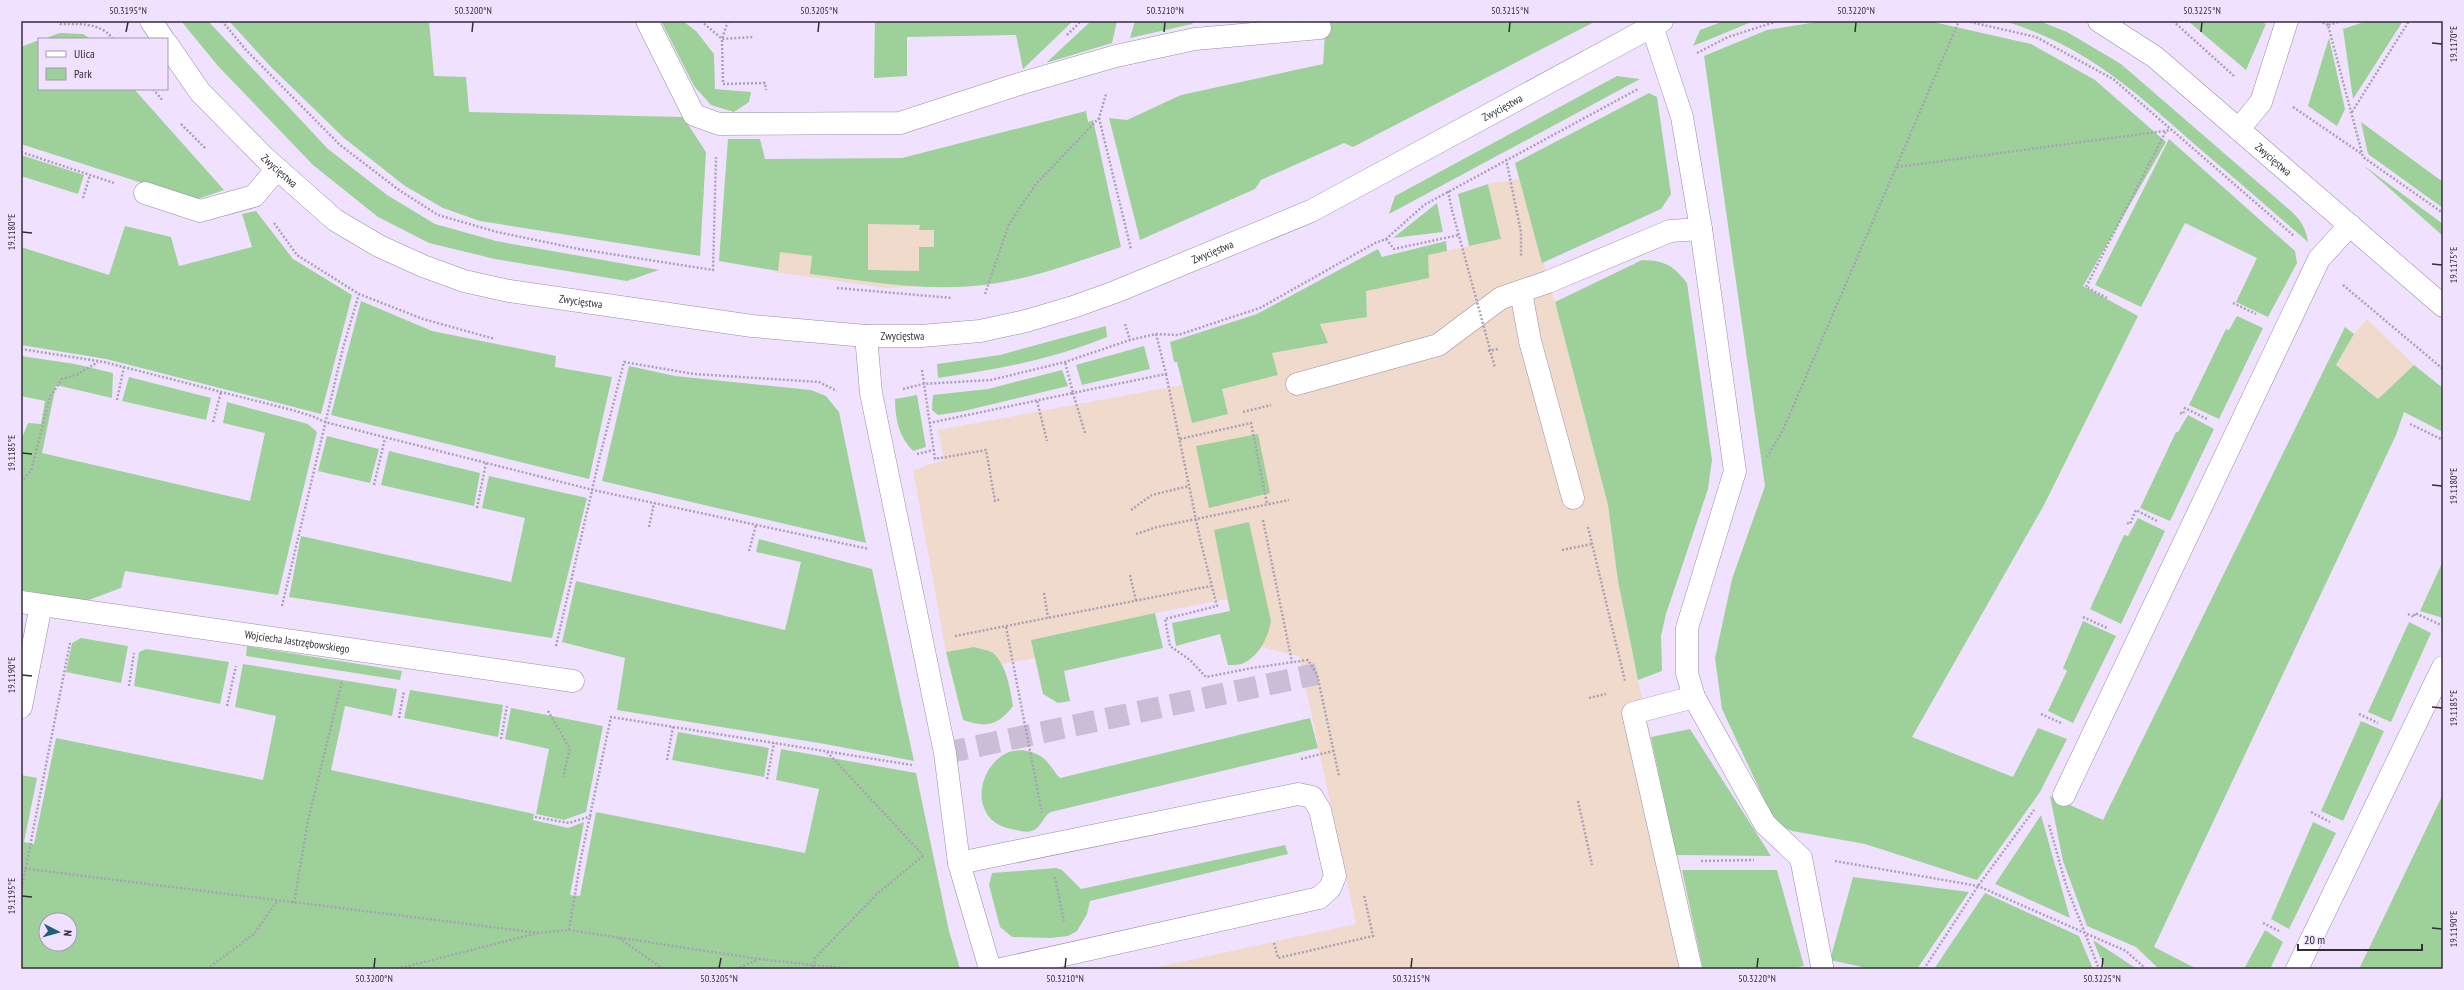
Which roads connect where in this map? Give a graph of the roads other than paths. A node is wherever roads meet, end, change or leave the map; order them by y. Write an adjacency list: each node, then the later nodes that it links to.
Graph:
1 (152, 21): 7 (street)
2 (647, 21): 6 (street)
3 (2099, 21): 9 (street, Zwycięstwa)
4 (2287, 21): 9 (street)
5 (1657, 23): 13 (street); 16 (street, Zwycięstwa)
6 (1320, 28)
7 (162, 38)
8 (168, 45): 10 (street, Zwycięstwa)
9 (2239, 129): 12 (street, Zwycięstwa)
10 (277, 169): 11 (street); 16 (street, Zwycięstwa)
11 (146, 193)
12 (2350, 225): 15 (street, Zwycięstwa); 24 (street)
13 (1701, 229): 14 (street); 22 (street)
14 (1521, 292): 17 (street); 18 (street)
15 (2443, 306)
16 (866, 336): 25 (street)
17 (1297, 384)
18 (1573, 498)
19 (31, 603): 21 (street, Wojciecha Jastrzębowskiego); 23 (street)
20 (2443, 667): 30 (street)
21 (573, 681)
22 (1694, 697): 26 (street); 29 (street)
23 (21, 707)
24 (2064, 795)
25 (959, 862): 27 (street); 28 (street)
26 (1822, 966)
27 (990, 969)
28 (1001, 969)
29 (1691, 969)
30 (2297, 969)

